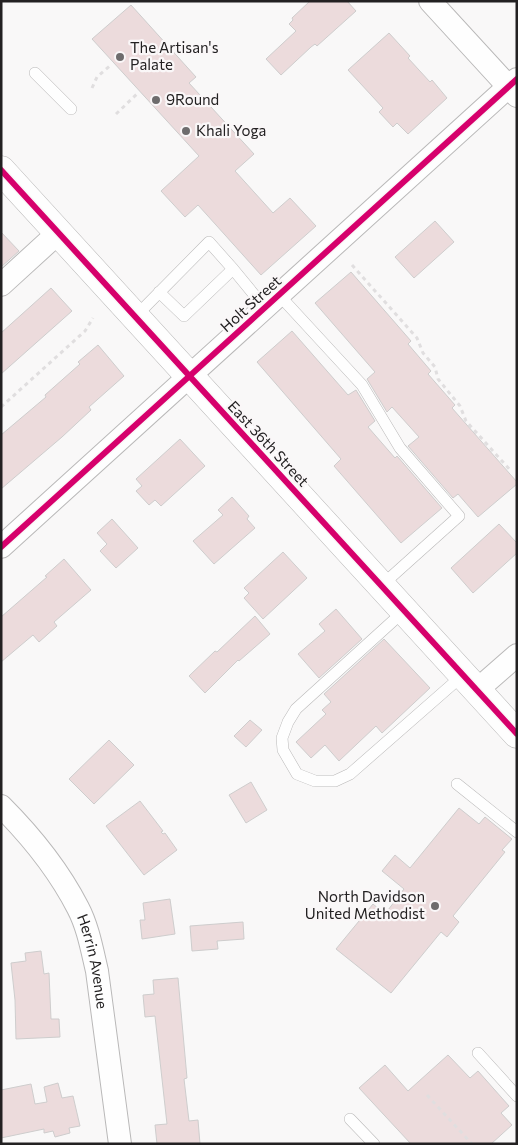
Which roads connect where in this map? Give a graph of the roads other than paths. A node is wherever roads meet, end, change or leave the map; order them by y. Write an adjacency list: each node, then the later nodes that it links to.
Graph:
1 (430, 1): 3 (street)
2 (35, 73): 4 (lane)
3 (514, 87): 10 (street, Holt Street)
4 (71, 109)
5 (1, 170): 6 (street, East 36th Street)
6 (58, 233): 8 (street); 11 (street, East 36th Street)
7 (233, 269): 9 (lane); 9 (lane); 10 (lane)
8 (1, 285)
9 (159, 292): 11 (lane)
10 (272, 302): 12 (street, Holt Street); 14 (lane)
11 (136, 316): 12 (street, East 36th Street)
12 (189, 377): 13 (street, Holt Street); 14 (street, East 36th Street)
13 (1, 547)
14 (381, 586): 15 (street, East 36th Street)
15 (404, 611): 17 (street, East 36th Street); 17 (lane)
16 (517, 655): 17 (street)
17 (470, 683): 18 (street, East 36th Street)
18 (517, 734)
19 (457, 784): 21 (lane)
20 (1, 806): 25 (street, Herrin Avenue)
21 (517, 832)
22 (478, 1053): 23 (lane)
23 (517, 1096)
24 (350, 1119): 26 (lane)
25 (120, 1144)
26 (374, 1144)

